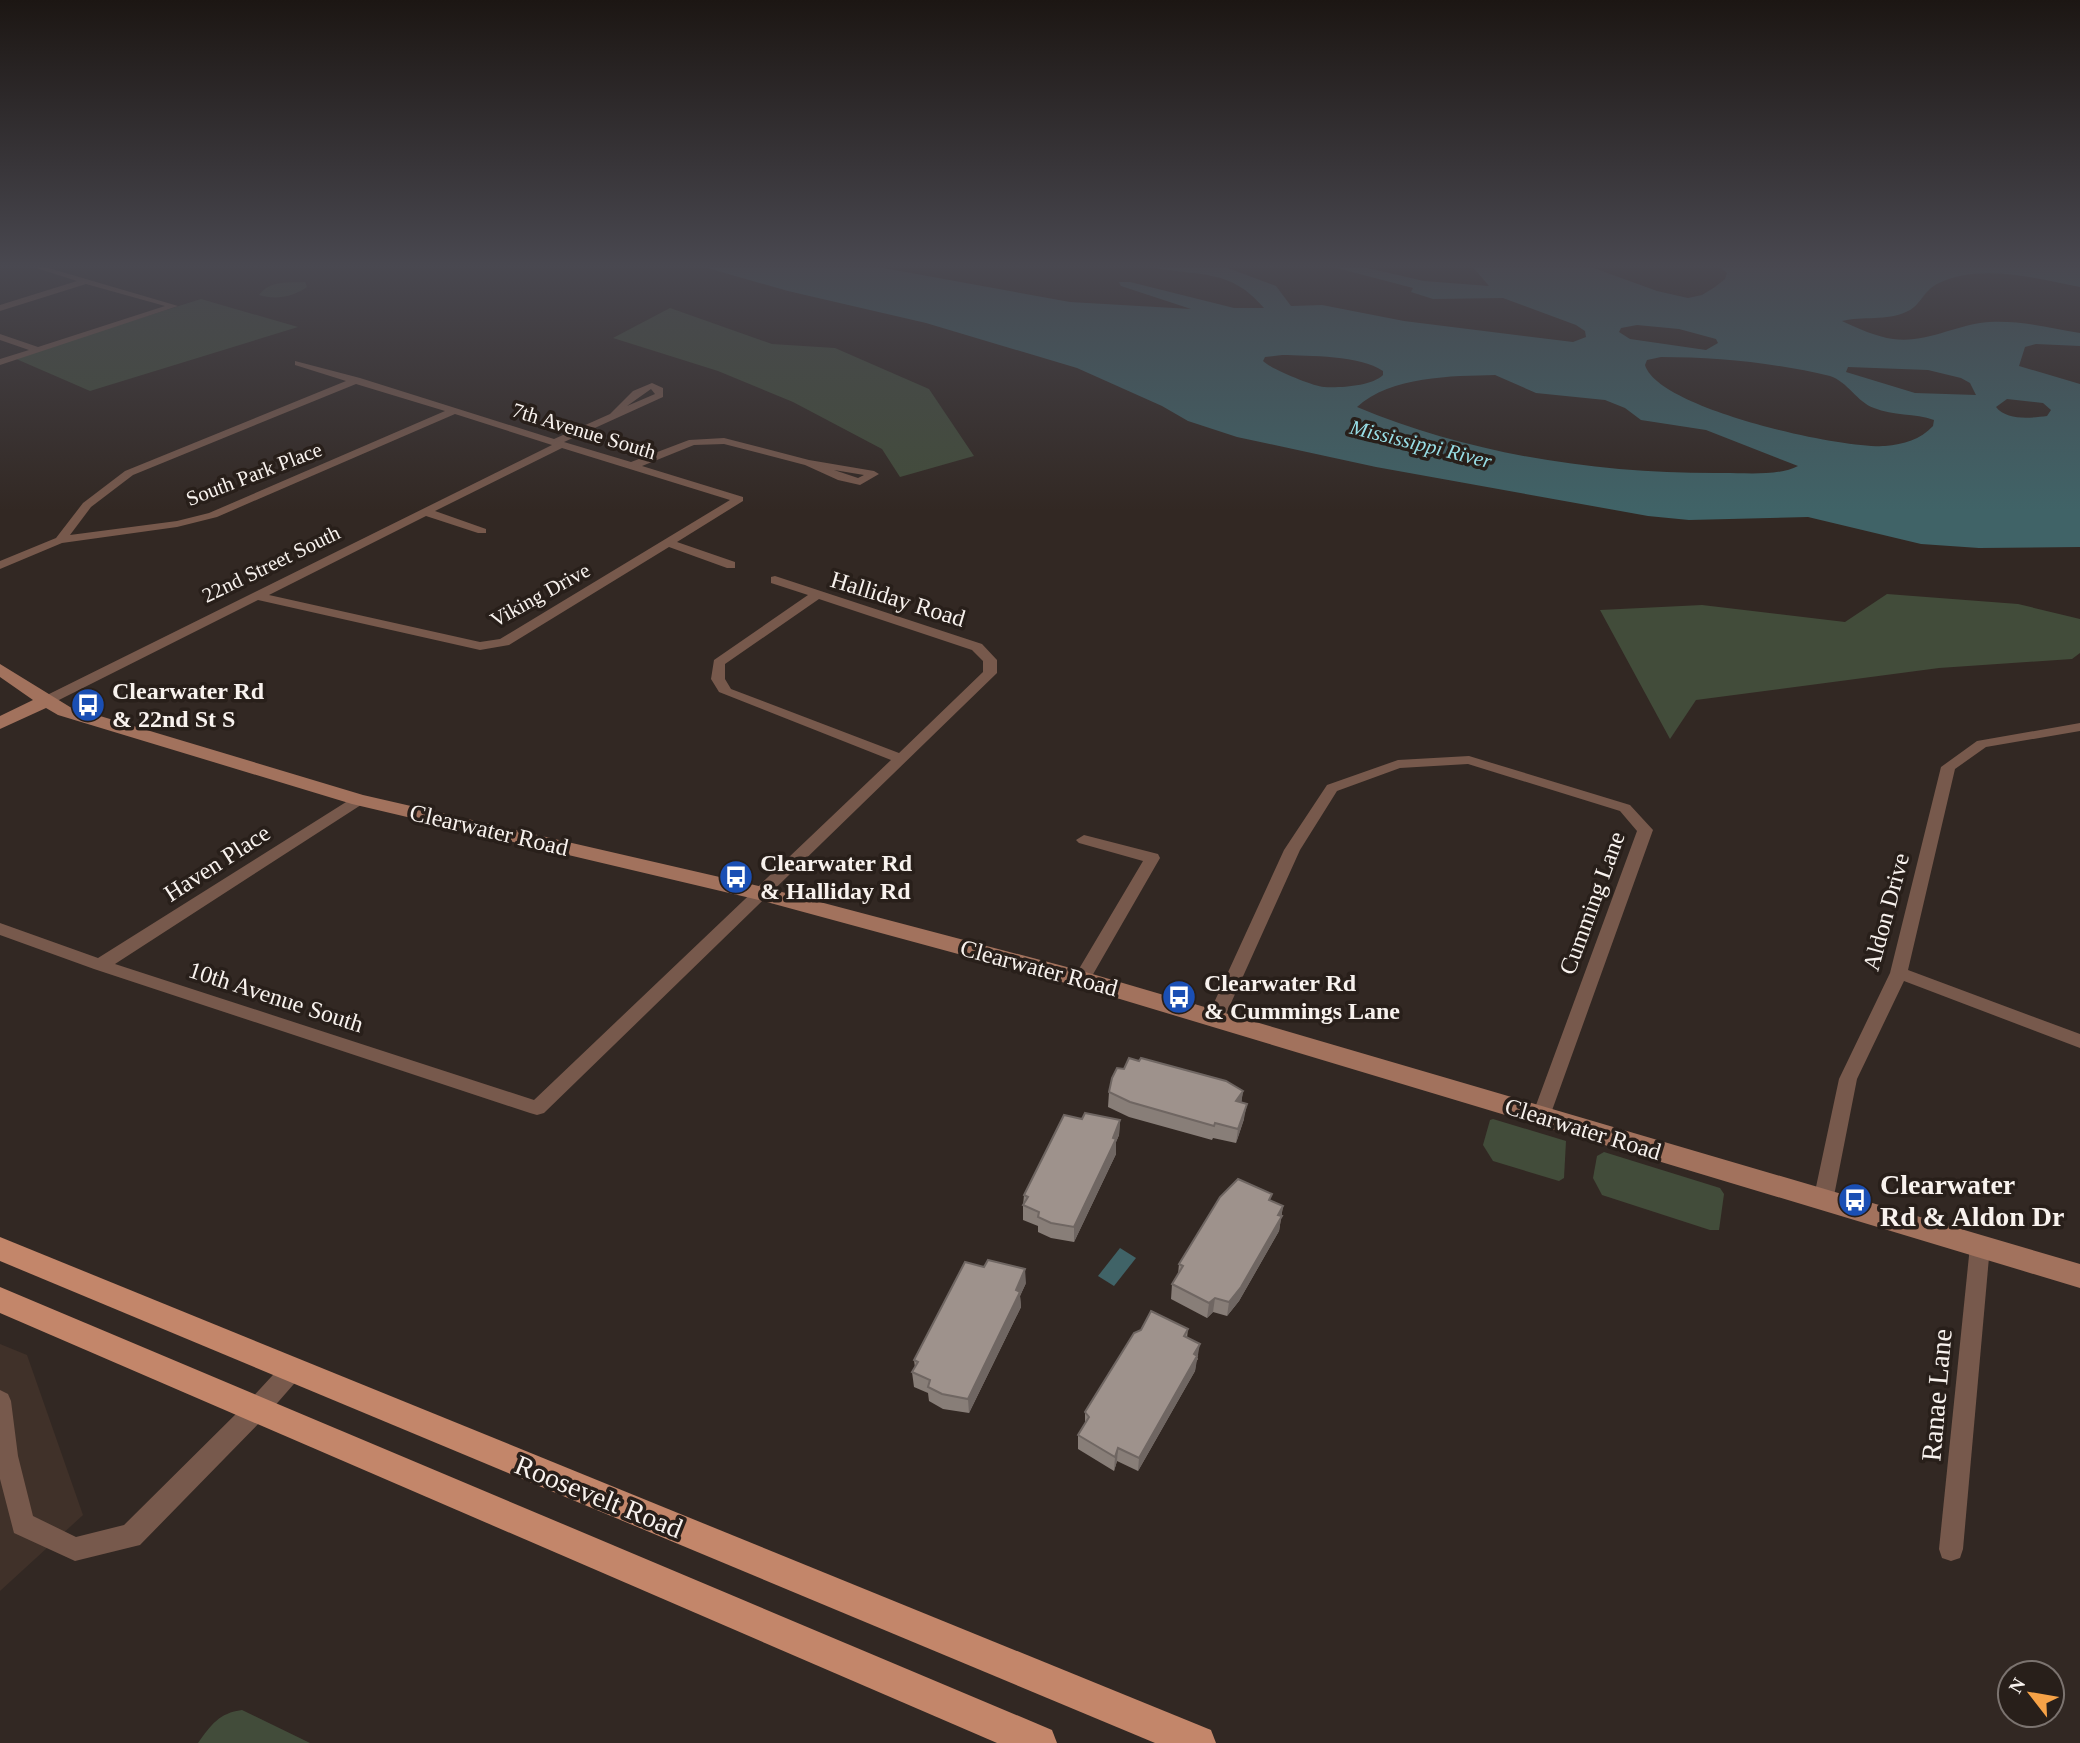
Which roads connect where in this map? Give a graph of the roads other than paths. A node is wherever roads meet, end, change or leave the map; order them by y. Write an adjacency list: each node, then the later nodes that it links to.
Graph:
1 (33, 348): 3 (street)
2 (43, 348): 3 (street)
3 (38, 350): 4 (street)
4 (0, 362)
5 (298, 363): 6 (street, 7th Avenue South)
6 (356, 380): 7 (street, 7th Avenue South); 15 (street)
7 (452, 412): 9 (street, 7th Avenue South); 15 (street, South Park Place)
8 (615, 414): 9 (street, 22nd Street South)
9 (558, 443): 11 (street, 7th Avenue South); 13 (street, 22nd Street South)
10 (809, 463): 10 (street); 11 (street)
11 (631, 466): 12 (street, 7th Avenue South)
12 (739, 499): 16 (street, Viking Drive)
13 (426, 512): 14 (street); 21 (street, 22nd Street South)
14 (482, 531)
15 (60, 540): 17 (street)
16 (670, 543): 18 (street); 21 (street, Viking Drive)
17 (0, 565)
18 (731, 565)
19 (775, 580): 20 (street)
20 (818, 594): 26 (street, Halliday Road); 26 (street, Halliday Road)
21 (257, 596): 23 (street, 22nd Street South)
22 (0, 670): 23 (street, Clearwater Road)
23 (46, 701): 24 (street, 22nd Street South); 27 (street, Clearwater Road)
24 (0, 723)
25 (2080, 727): 32 (street, Aldon Drive)
26 (900, 758): 29 (street, Halliday Road)
27 (359, 800): 29 (street, Clearwater Road); 31 (street, Haven Place)
28 (1084, 840): 33 (street)
29 (763, 894): 33 (street, Clearwater Road); 36 (street, Halliday Road)
30 (0, 929): 31 (street, 10th Avenue South)
31 (100, 965): 36 (street, 10th Avenue South)
32 (1899, 973): 35 (street); 38 (street, Aldon Drive)
33 (1082, 979): 34 (street, Clearwater Road)
34 (1216, 1018): 37 (street, Clearwater Road); 37 (street, Cumming Lane)
35 (2080, 1041)
36 (537, 1108)
37 (1541, 1116): 38 (street, Clearwater Road)
38 (1823, 1201): 39 (street, Clearwater Road)
39 (1980, 1246): 41 (street, Clearwater Road); 46 (street, Ranae Lane)
40 (0, 1250): 43 (main road, Roosevelt Road)
41 (2080, 1276)
42 (0, 1300): 45 (main road, Roosevelt Road)
43 (292, 1370): 45 (street); 48 (main road, Roosevelt Road)
44 (0, 1401): 45 (street)
45 (257, 1409): 47 (main road, Roosevelt Road)
46 (1951, 1549)
47 (1039, 1743)
48 (1198, 1743)

